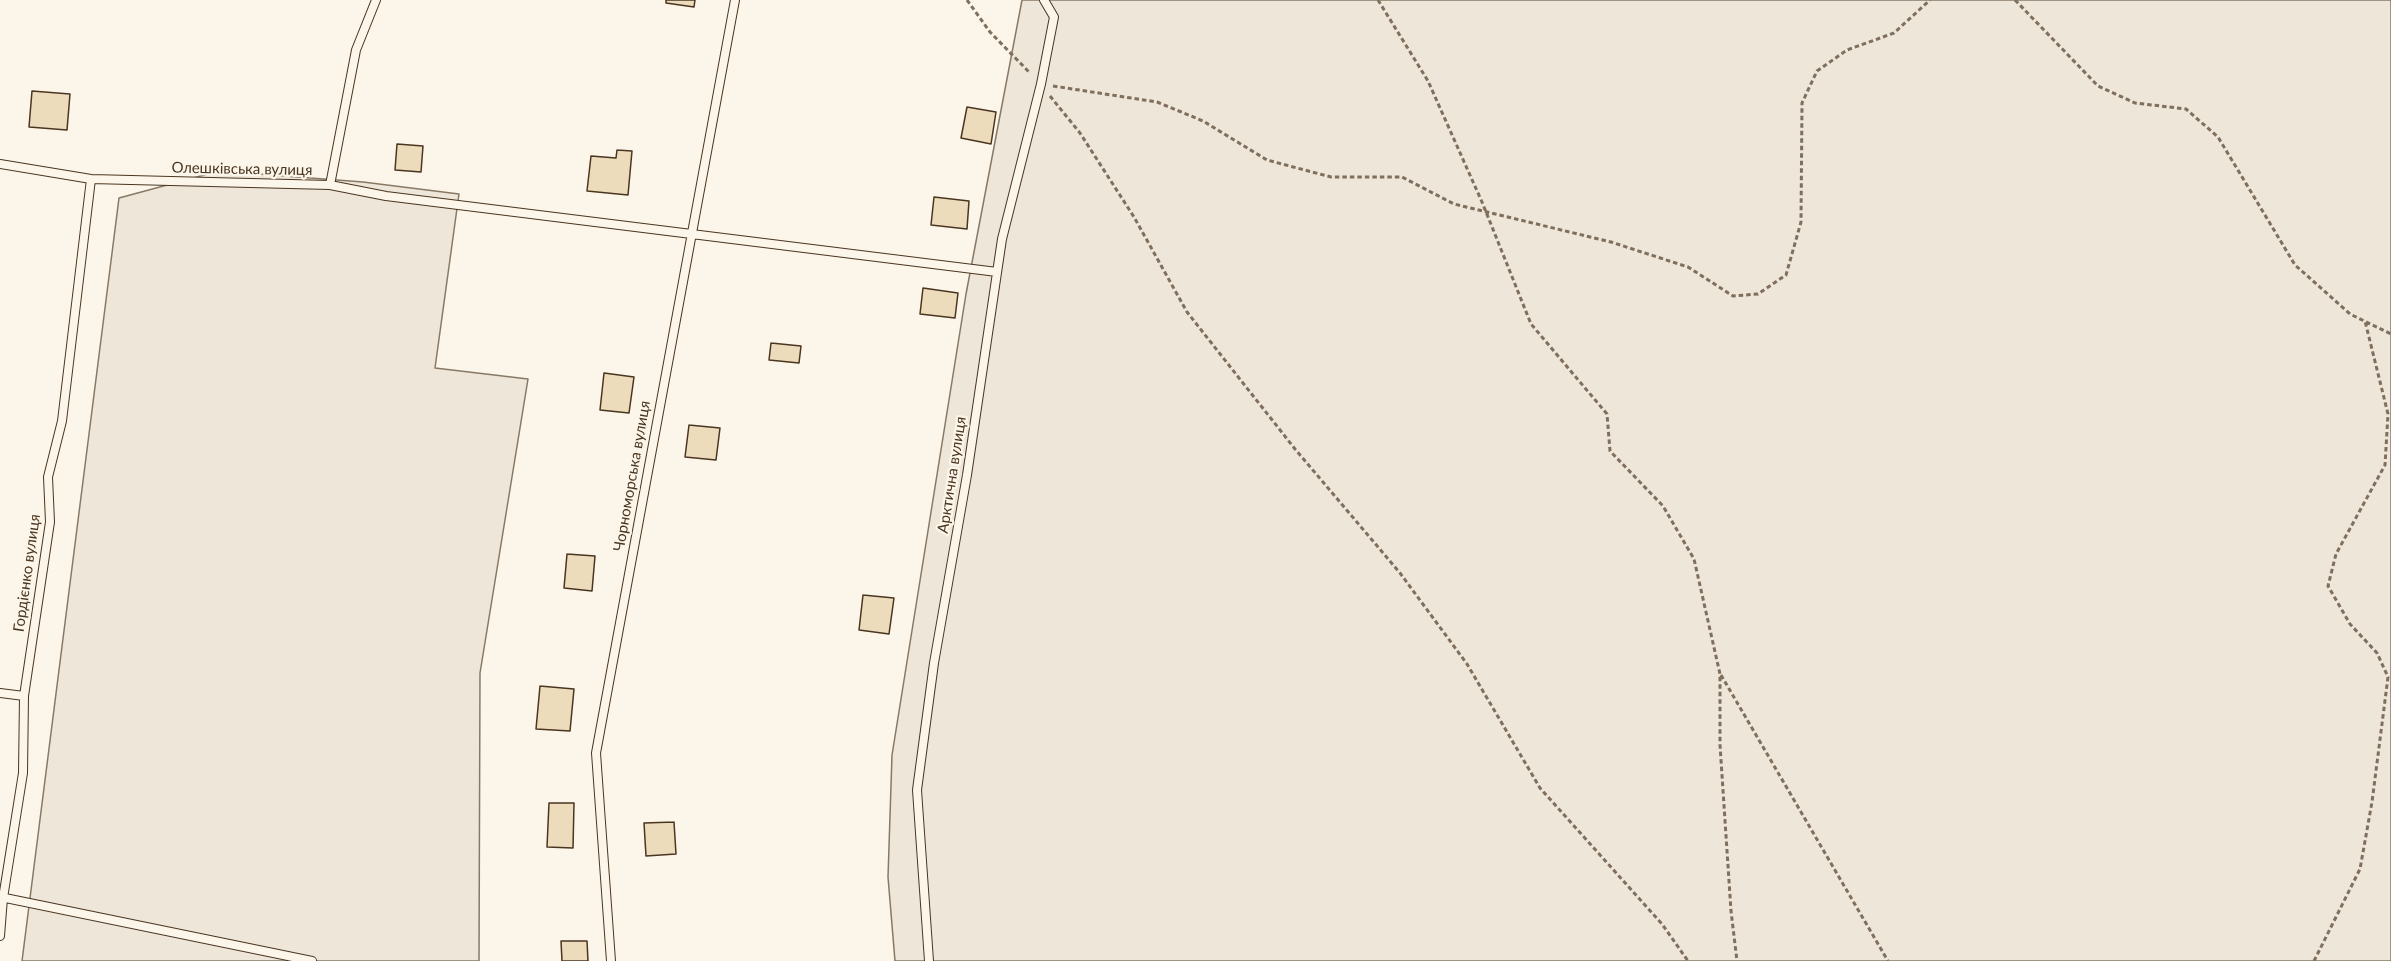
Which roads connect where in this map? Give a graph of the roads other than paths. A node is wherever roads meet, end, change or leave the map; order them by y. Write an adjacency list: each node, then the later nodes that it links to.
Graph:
1 (376, 0): 6 (lane, Олешківська вулиця)
2 (735, 0): 7 (lane, Чорноморська вулиця)
3 (1044, 0): 8 (lane, Арктична вулиця)
4 (0, 164): 5 (lane, Олешківська вулиця)
5 (91, 179): 6 (lane, Олешківська вулиця); 10 (lane, Гордієнко вулиця)
6 (330, 185): 7 (lane)
7 (689, 235): 8 (lane); 14 (lane, Чорноморська вулиця)
8 (997, 272): 15 (lane, Арктична вулиця)
9 (0, 693): 10 (lane)
10 (24, 696): 11 (lane, Гордієнко вулиця)
11 (2, 898): 12 (lane, Гордієнко вулиця); 13 (lane)
12 (0, 936)
13 (312, 961)
14 (611, 961)
15 (929, 961)

